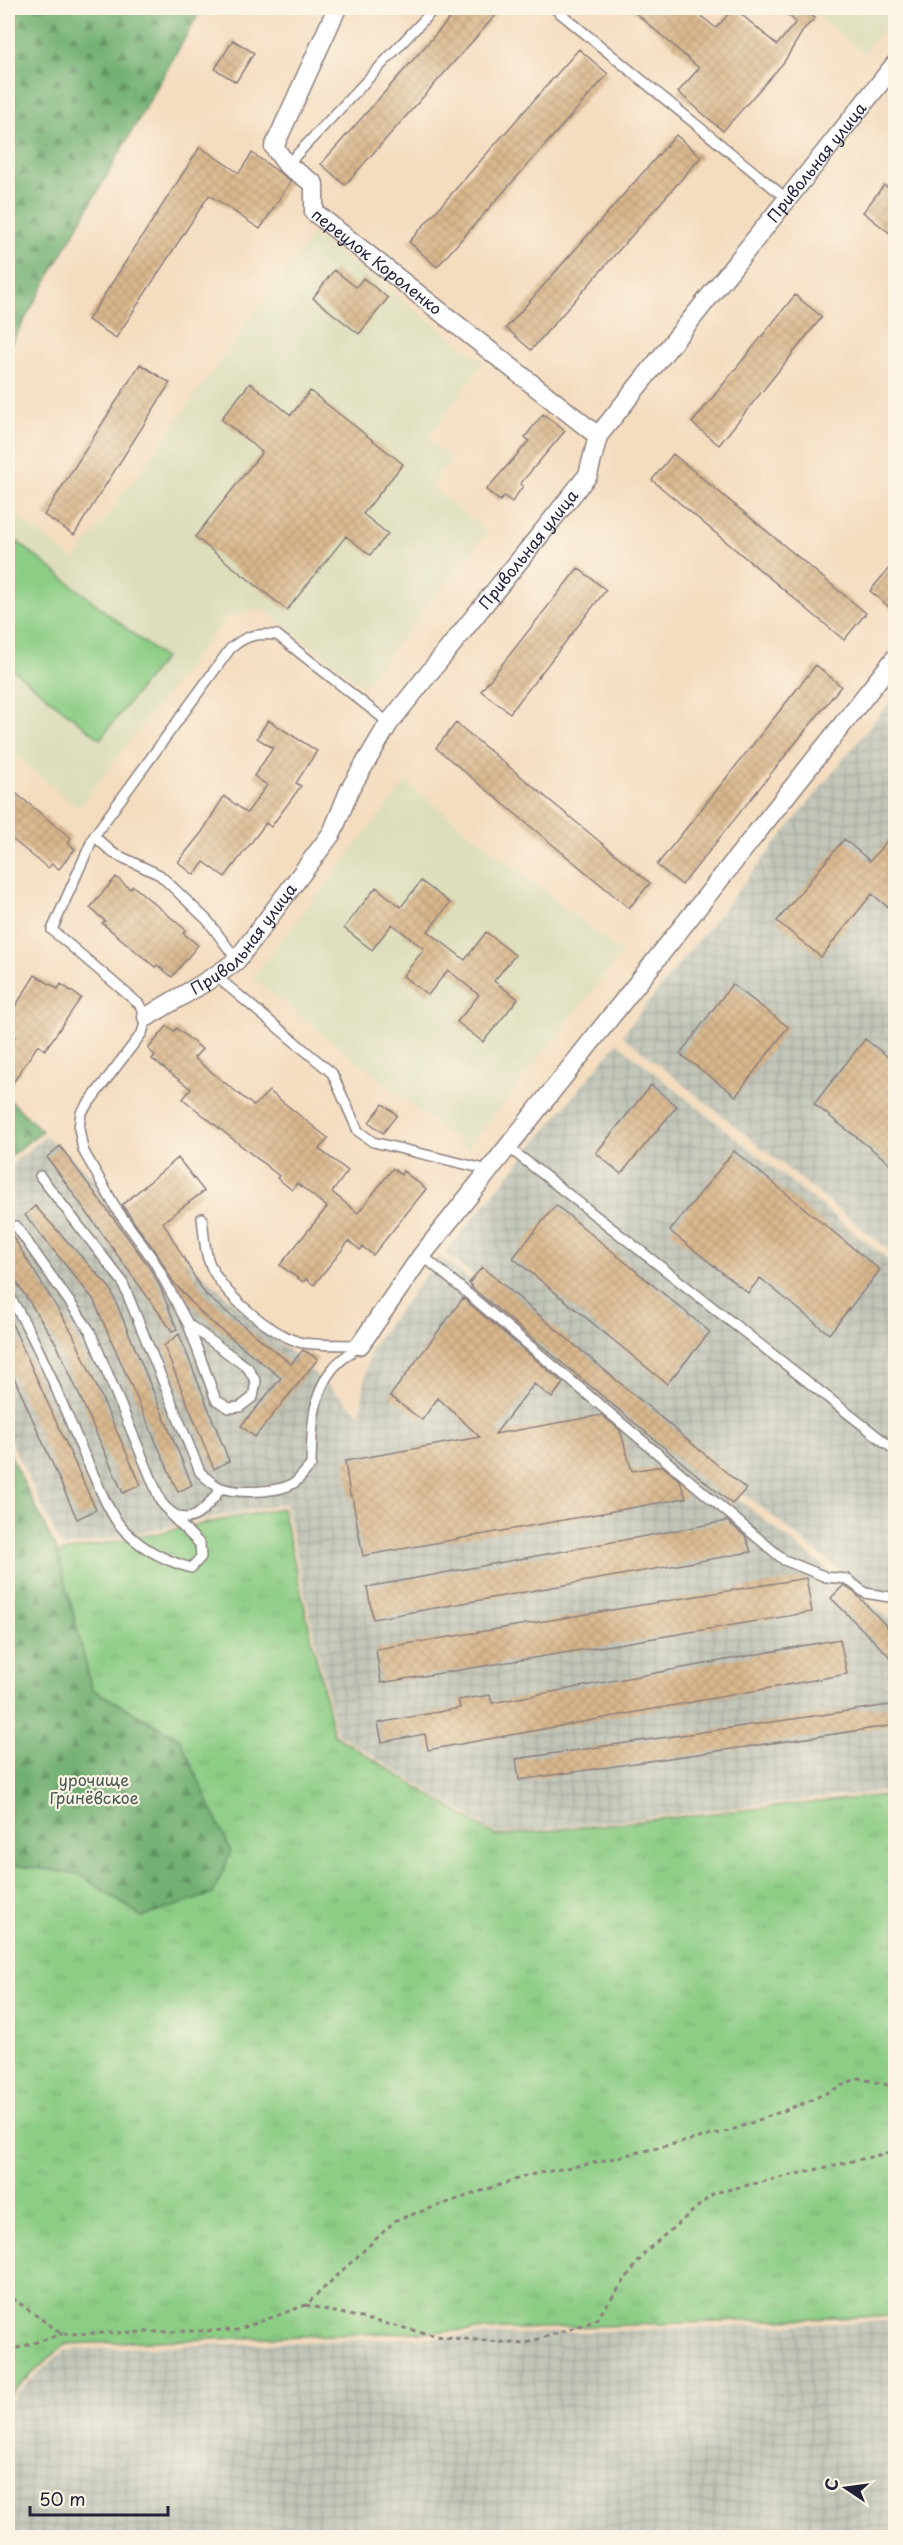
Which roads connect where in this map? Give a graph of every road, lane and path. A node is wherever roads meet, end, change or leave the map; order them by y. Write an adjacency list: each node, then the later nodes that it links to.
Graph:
1 (337, 8): 5 (street)
2 (435, 8): 5 (lane)
3 (554, 8): 6 (lane)
4 (896, 63): 6 (street, Привольная улица)
5 (287, 165): 7 (street, переулок Короленко)
6 (787, 199): 7 (street, Привольная улица)
7 (598, 436): 9 (street, Привольная улица)
8 (896, 657): 14 (street)
9 (389, 723): 10 (lane); 11 (street, Привольная улица)
10 (94, 836): 11 (lane); 13 (lane)
11 (237, 960): 12 (street, Привольная улица)
12 (217, 976): 13 (street, Привольная улица); 15 (lane)
13 (147, 1017): 21 (lane)
14 (508, 1147): 15 (street); 23 (lane)
15 (489, 1170): 19 (street)
16 (39, 1176): 24 (lane)
17 (202, 1218): 22 (lane)
18 (16, 1226): 25 (lane)
19 (422, 1256): 22 (street); 26 (lane)
20 (8, 1294): 25 (lane)
21 (188, 1324): 21 (lane)
22 (360, 1345): 24 (lane)
23 (896, 1451)
24 (221, 1488): 25 (lane)
25 (171, 1515)
26 (896, 1598)
27 (896, 2087): 30 (path)
28 (896, 2151): 30 (path)
29 (8, 2290): 31 (path)
30 (306, 2305): 31 (path)
31 (62, 2334): 32 (path)
32 (8, 2351)

